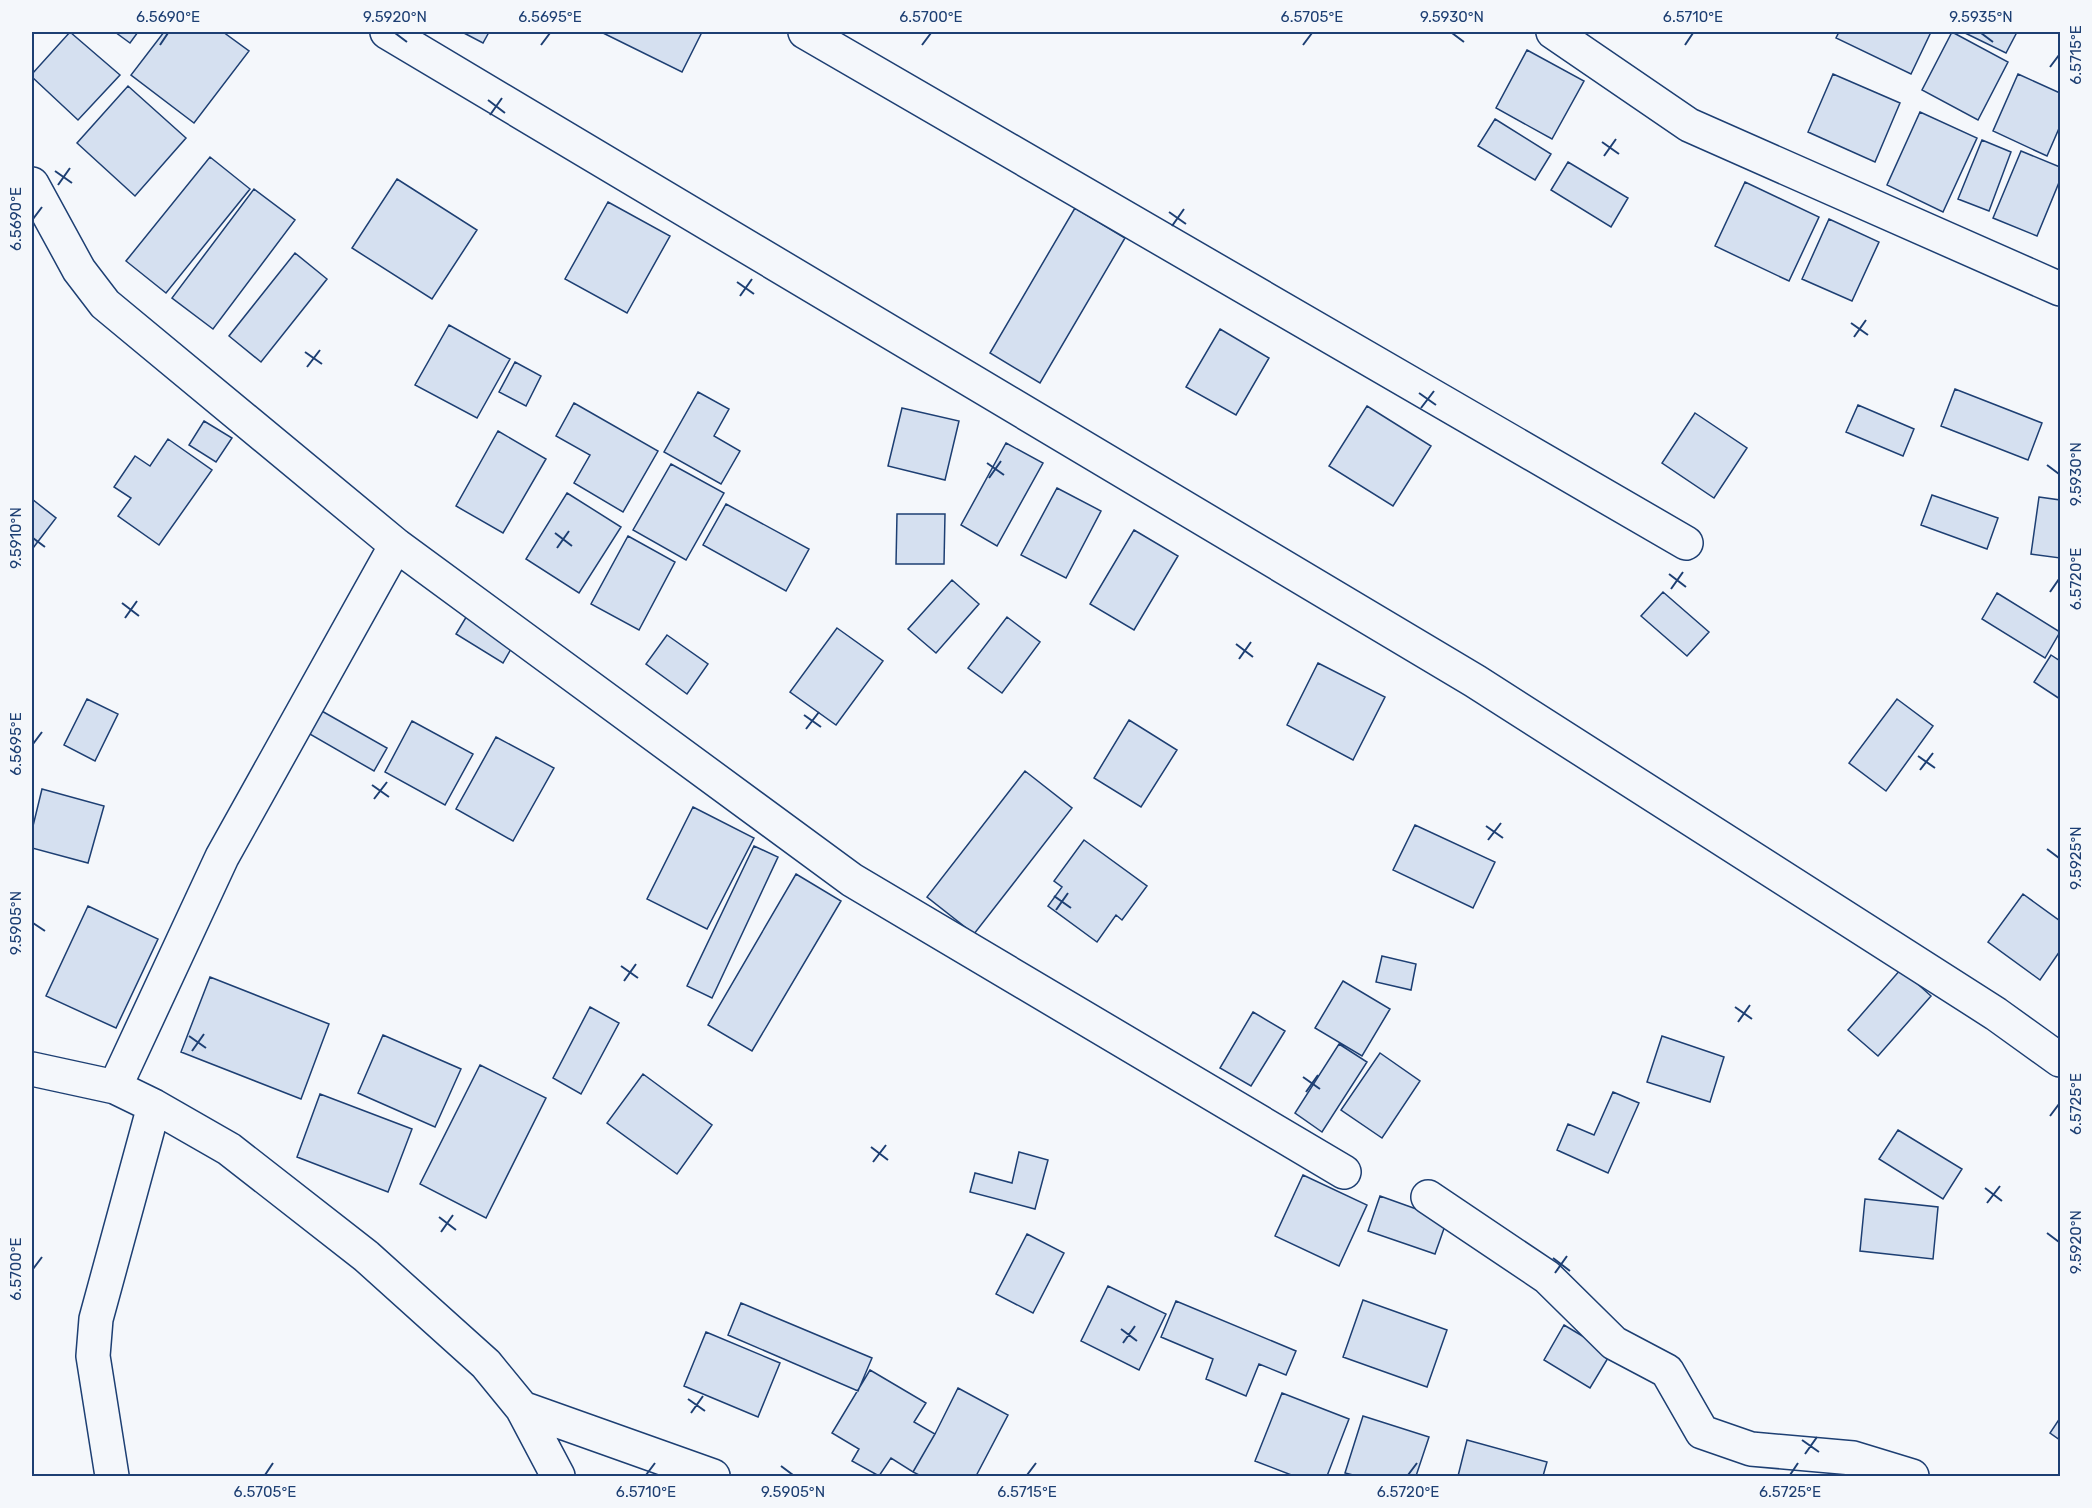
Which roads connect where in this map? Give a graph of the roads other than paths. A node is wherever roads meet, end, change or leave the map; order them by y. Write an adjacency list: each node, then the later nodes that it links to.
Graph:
1 (387, 32): 8 (street)
2 (805, 32): 6 (street)
3 (1553, 32): 5 (street)
4 (32, 184): 7 (street)
5 (2061, 289)
6 (1686, 543)
7 (396, 545): 10 (street); 12 (street)
8 (2061, 1060)
9 (32, 1069): 10 (street)
10 (115, 1087): 11 (street)
11 (154, 1106): 14 (street); 15 (street)
12 (1344, 1172)
13 (1428, 1197): 18 (street)
14 (522, 1408): 16 (street); 17 (street)
15 (112, 1476)
16 (558, 1476)
17 (713, 1476)
18 (1912, 1476)

